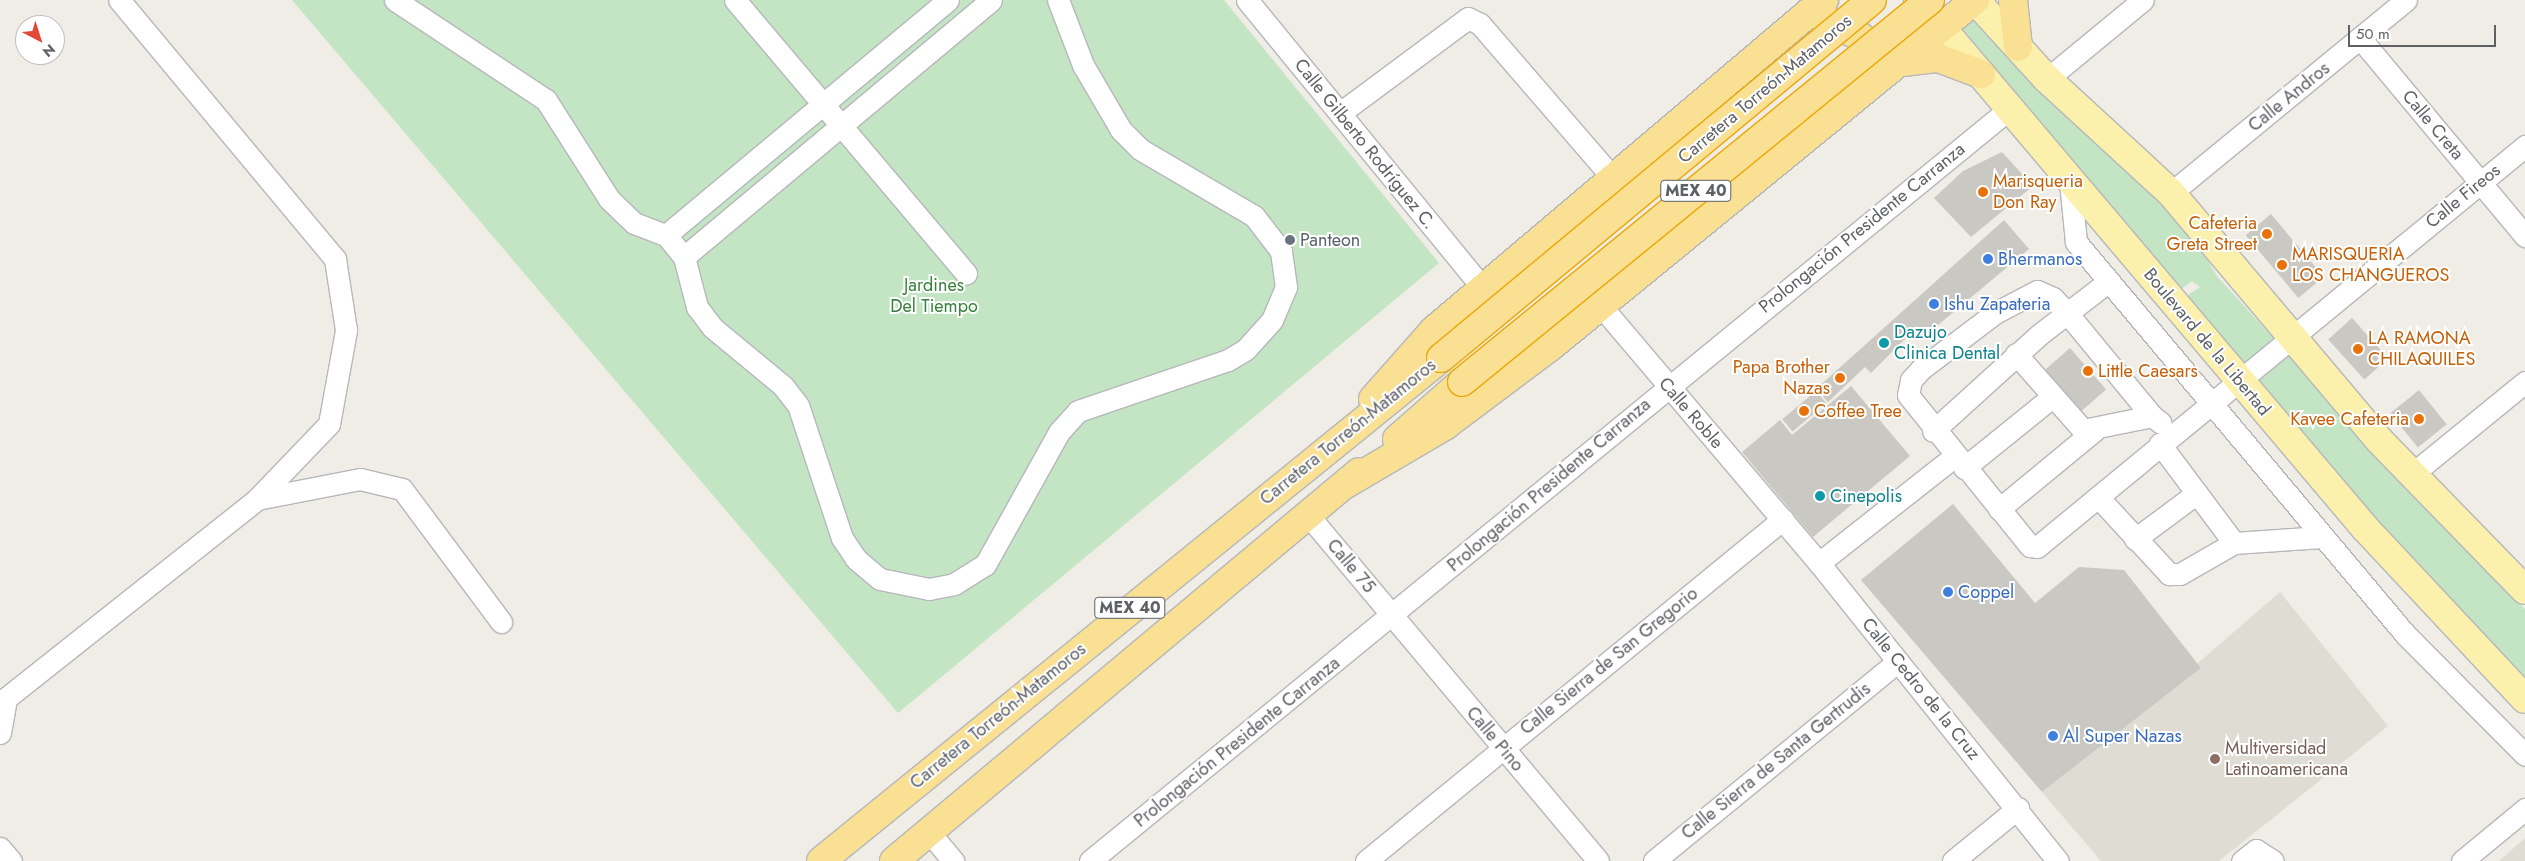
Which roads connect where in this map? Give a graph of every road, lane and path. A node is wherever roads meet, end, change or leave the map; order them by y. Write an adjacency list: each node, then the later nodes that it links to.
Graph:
1 (119, 0): 56 (street)
2 (395, 0): 31 (street)
3 (735, 0): 22 (street)
4 (948, 0): 22 (street)
5 (991, 0): 25 (street)
6 (1058, 0): 33 (street)
7 (1247, 0): 24 (street, Calle Gilberto Rodríguez C.)
8 (1872, 0): 47 (highway, Carretera Torreón-Matamoros / MEX 40, bridge)
9 (1918, 0): 16 (main road, Boulevard de la Libertad)
10 (1930, 0): 53 (highway, MEX 40, bridge)
11 (1975, 0): 16 (highway); 18 (main road)
12 (2013, 0): 18 (highway)
13 (2143, 0): 21 (street)
14 (2406, 0): 17 (street, Calle Andros)
15 (1802, 12): 19 (highway); 27 (highway)
16 (1943, 28): 19 (highway); 20 (main road, Boulevard de la Libertad)
17 (2360, 38): 29 (street, Calle Creta); 30 (street, Calle Andros)
18 (2018, 47): 21 (main road)
19 (1894, 69): 20 (highway); 37 (highway)
20 (1980, 74): 23 (main road, Boulevard de la Libertad)
21 (2047, 79): 30 (main road)
22 (823, 105): 25 (street); 31 (street)
23 (2009, 109): 28 (main road, Boulevard de la Libertad); 43 (street, Prolongación Presidente Carranza)
24 (1340, 113): 27 (street); 36 (street, Calle Gilberto Rodríguez C.)
25 (841, 126): 33 (street); 34 (street)
26 (2525, 146): 29 (street, Calle Fireos)
27 (1613, 178): 36 (highway)
28 (2070, 182): 35 (street); 41 (main road, Boulevard de la Libertad)
29 (2480, 182): 32 (street, Calle Creta); 39 (street, Calle Fireos)
30 (2171, 193): 39 (main road)
31 (666, 236): 33 (street)
32 (2525, 236)
33 (684, 257)
34 (966, 273)
35 (2109, 281): 38 (street); 45 (street)
36 (1483, 288): 47 (highway)
37 (1601, 306): 43 (street, Calle Roble); 53 (highway)
38 (2067, 313): 40 (street); 46 (street, Calle Fireos); 49 (street, Calle Fireos)
39 (2291, 336): 41 (street, Calle Fireos); 52 (main road)
40 (2016, 354): 44 (street); 49 (street)
41 (2239, 380): 45 (street, Calle Fireos); 68 (main road, Boulevard de la Libertad)
42 (2525, 382): 52 (street)
43 (1668, 386): 59 (street, Calle Roble); 65 (street, Prolongación Presidente Carranza)
44 (2052, 397): 48 (street); 51 (street)
45 (2212, 402): 50 (street, Calle Fireos); 60 (street)
46 (2152, 416): 48 (street); 50 (street, Calle Fireos)
47 (1351, 430): 78 (highway, Carretera Torreón-Matamoros / MEX 40)
48 (2095, 430): 57 (street)
49 (1933, 431): 51 (street, Calle Fireos)
50 (2166, 439): 54 (street, Calle Fireos); 55 (street, Calle Fireos)
51 (1960, 462): 57 (street, Calle Fireos); 63 (street)
52 (2411, 475): 64 (main road)
53 (1346, 484): 58 (highway, MEX 40)
54 (2197, 493): 61 (street); 62 (street, Calle Fireos)
55 (2098, 497): 57 (street, Calle Fireos); 61 (street)
56 (257, 499): 66 (street); 69 (street)
57 (1999, 509)
58 (1308, 515): 65 (street, Calle 75); 75 (highway, MEX 40)
59 (1782, 519): 63 (street, Calle Cedro de la Cruz); 71 (street, Calle Sierra de San Gregorio)
60 (2322, 537): 62 (street); 72 (street)
61 (2136, 539): 62 (street)
62 (2234, 543)
63 (1820, 563): 67 (street, Calle Cedro de la Cruz)
64 (2525, 590)
65 (1393, 616): 71 (street, Calle Pino); 81 (street, Prolongación Presidente Carranza)
66 (501, 622)
67 (1898, 661): 73 (street, Calle Cedro de la Cruz); 84 (street, Calle Sierra de Santa Gertrudis)
68 (2525, 699)
69 (3, 701): 70 (street)
70 (0, 733)
71 (1503, 748): 82 (street, Calle Sierra de San Gregorio); 83 (street, Calle Pino)
72 (2525, 754)
73 (2018, 808): 85 (street); 86 (street, Calle Cedro de la Cruz)
74 (2525, 809): 87 (street)
75 (930, 832): 79 (highway, MEX 40); 80 (street)
76 (0, 848): 77 (street)
77 (11, 861)
78 (821, 861)
79 (894, 861)
80 (953, 861)
81 (1090, 861)
82 (1366, 861)
83 (1598, 861)
84 (1654, 861)
85 (1953, 861)
86 (2058, 861)
87 (2462, 861)

